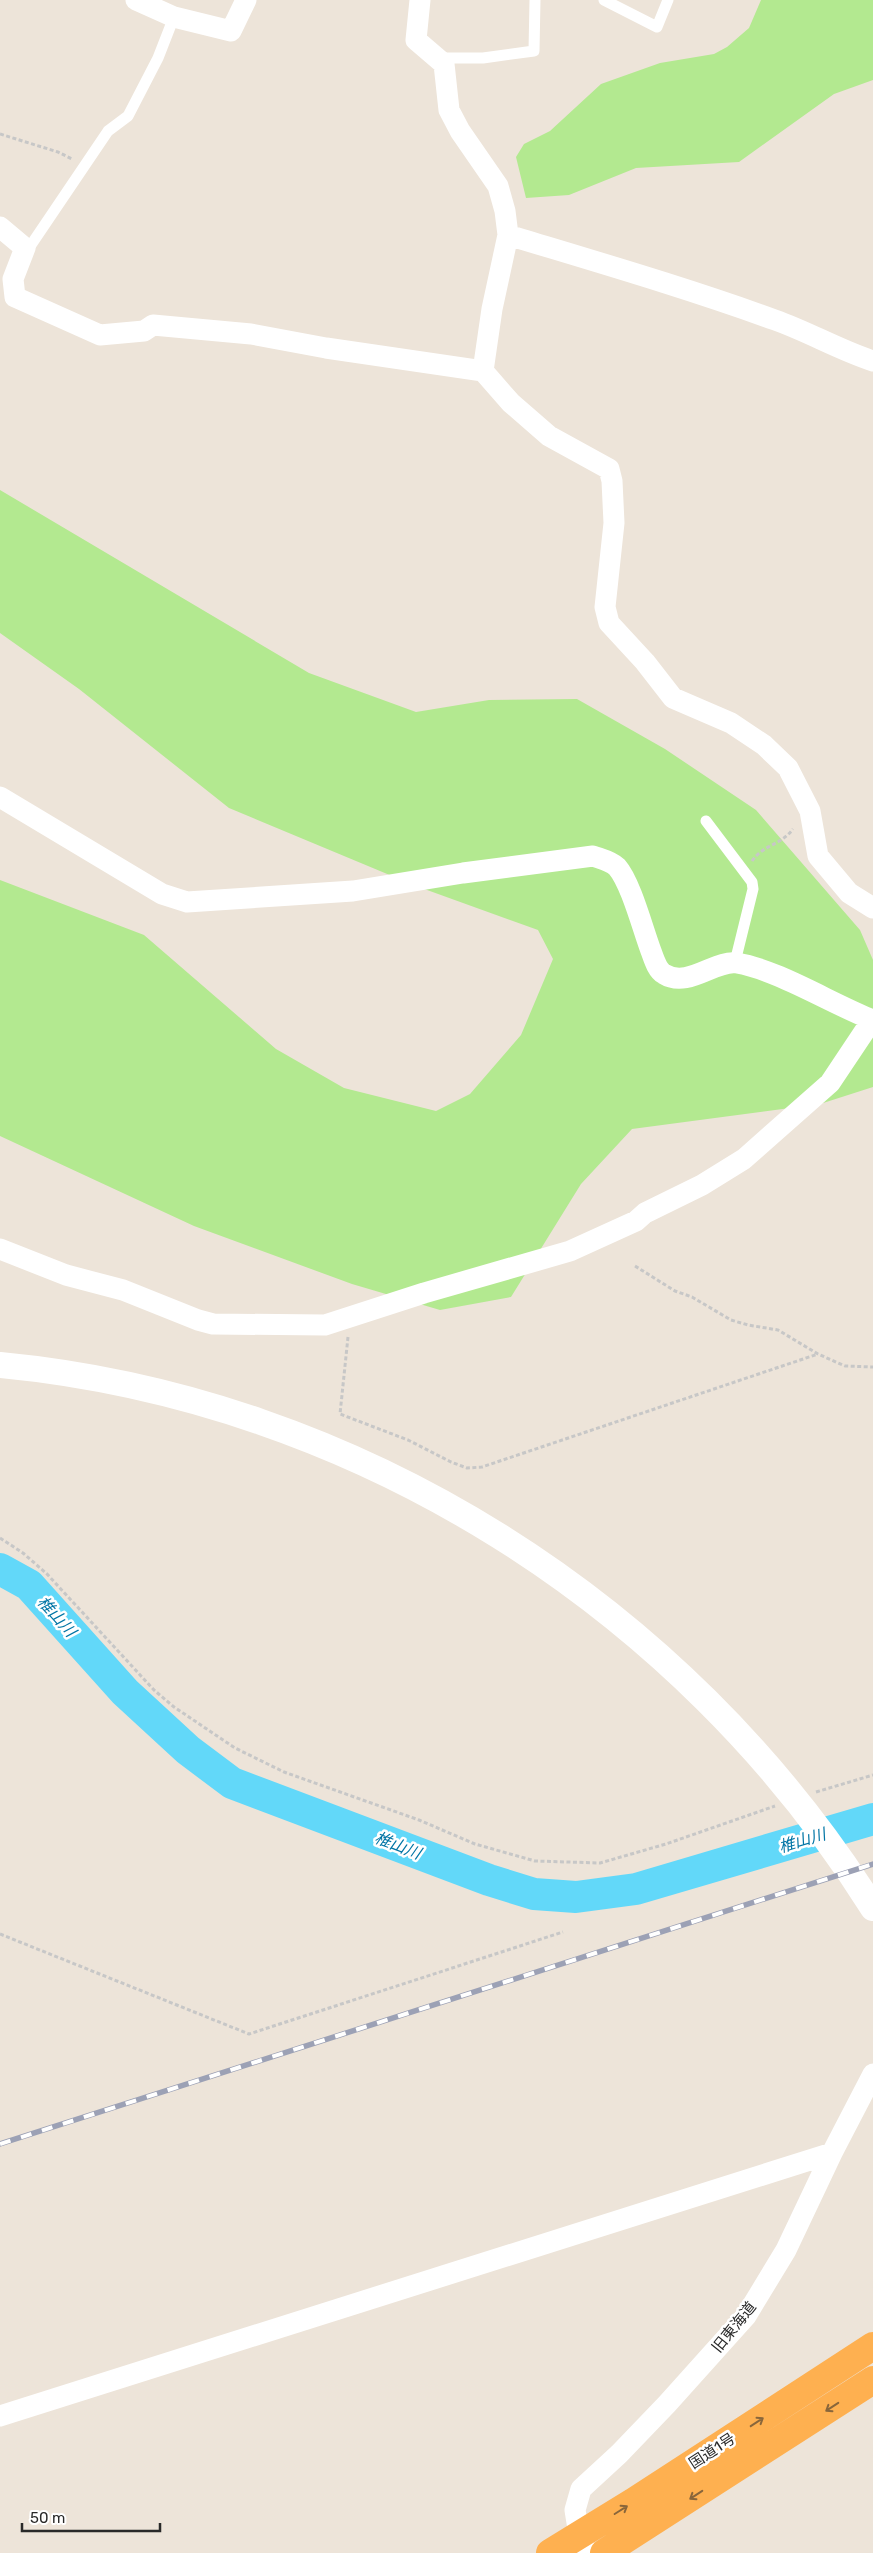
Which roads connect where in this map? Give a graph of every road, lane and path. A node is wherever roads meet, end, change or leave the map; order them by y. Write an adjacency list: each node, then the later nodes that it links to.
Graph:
1 (136, 0): 7 (street)
2 (246, 0): 7 (street)
3 (420, 0): 8 (street)
4 (534, 0): 8 (lane)
5 (604, 0): 6 (lane)
6 (668, 0)
7 (174, 17): 10 (lane)
8 (437, 58): 12 (street)
9 (0, 134): 10 (path)
10 (85, 166): 13 (lane)
11 (0, 227): 13 (street)
12 (508, 234): 14 (street); 15 (street)
13 (25, 248): 15 (street)
14 (873, 361)
15 (483, 371): 20 (street)
16 (0, 797): 21 (street)
17 (706, 821): 19 (lane)
18 (798, 829): 19 (path)
19 (745, 872): 21 (lane)
20 (870, 899)
21 (735, 962): 22 (street)
22 (873, 1020): 25 (street)
23 (0, 1249): 25 (street)
24 (636, 1266): 26 (path)
25 (346, 1317): 26 (path)
26 (818, 1354): 28 (path)
27 (0, 1365): 33 (street)
28 (873, 1368)
29 (0, 1538): 32 (path)
30 (873, 1775): 31 (path)
31 (814, 1793)
32 (777, 1805)
33 (873, 1908)
34 (563, 1932): 35 (path)
35 (0, 1934)
36 (873, 2074): 37 (street, 旧東海道)
37 (832, 2153): 40 (street); 41 (street, 旧東海道)
38 (873, 2346): 41 (highway, 国道1号, one-way to 38)
39 (873, 2380): 43 (highway, 国道1号, one-way to 43)
40 (0, 2416)
41 (583, 2544): 42 (highway, 国道1号)
42 (550, 2553)
43 (604, 2553)

